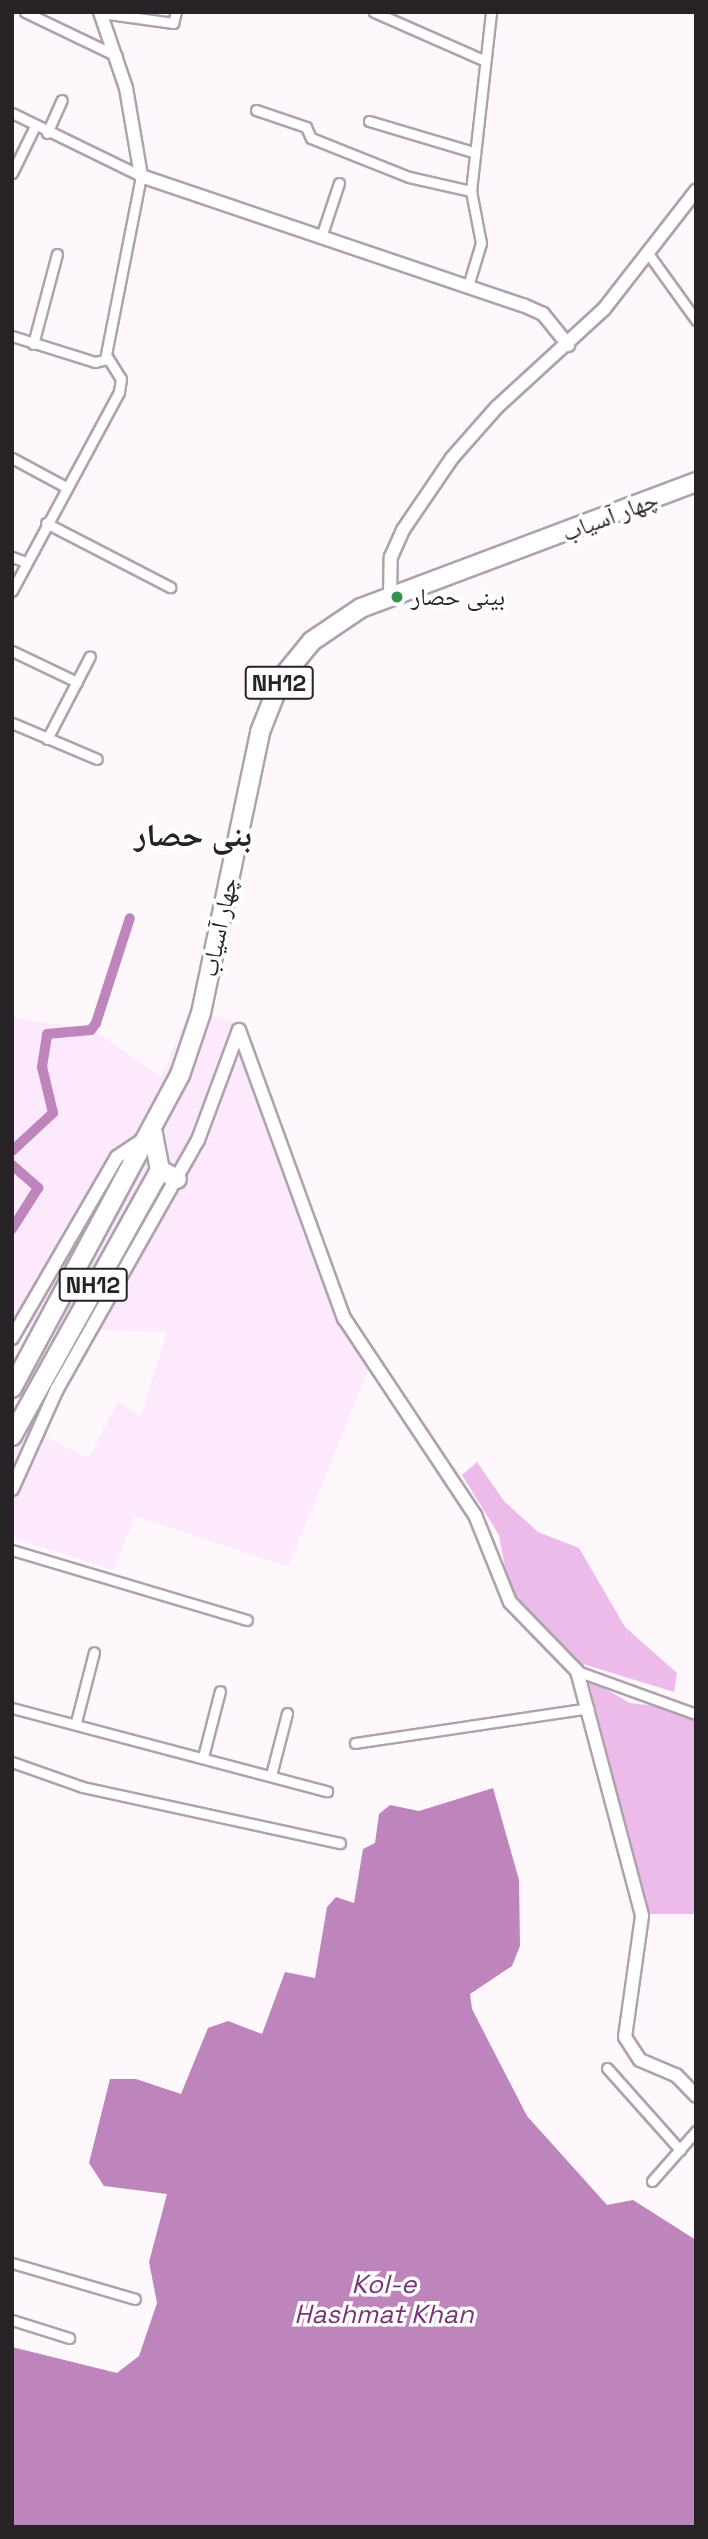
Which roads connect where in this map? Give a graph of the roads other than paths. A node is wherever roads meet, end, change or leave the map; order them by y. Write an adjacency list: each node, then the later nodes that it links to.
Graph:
1 (24, 12): 6 (street)
2 (176, 12): 5 (street)
3 (374, 12): 7 (street)
4 (491, 12): 7 (street)
5 (101, 13): 6 (street)
6 (117, 56): 16 (street)
7 (481, 59): 14 (street)
8 (62, 100): 13 (street)
9 (256, 110): 18 (street)
10 (12, 113): 12 (street)
11 (369, 121): 14 (street)
12 (35, 126): 13 (street); 15 (street)
13 (47, 133): 16 (street)
14 (473, 152): 18 (street)
15 (12, 173)
16 (141, 176): 20 (street); 28 (street)
17 (339, 183): 20 (street)
18 (471, 191): 23 (street)
19 (696, 191): 21 (street)
20 (321, 237): 23 (street)
21 (647, 252): 24 (street); 27 (street)
22 (57, 254): 26 (street)
23 (468, 286): 27 (street)
24 (696, 320)
25 (12, 335): 26 (street)
26 (33, 344): 28 (street)
27 (568, 345): 37 (street)
28 (107, 359): 31 (street)
29 (12, 458): 31 (street)
30 (696, 482): 37 (highway, چهار آسیاب / NH12)
31 (64, 486): 32 (street)
32 (46, 523): 34 (street); 35 (street)
33 (12, 557): 34 (street)
34 (26, 562): 36 (street)
35 (170, 587)
36 (12, 591)
37 (390, 596): 44 (highway, چهار آسیاب / NH12)
38 (12, 651): 40 (street)
39 (90, 656): 40 (street)
40 (77, 682): 42 (street)
41 (12, 723): 42 (street)
42 (47, 738): 43 (street)
43 (97, 759)
44 (153, 1133): 45 (highway); 47 (street); 48 (highway, چهار آسیاب / NH12)
45 (160, 1170): 46 (highway); 49 (highway, NH12)
46 (177, 1179): 50 (street); 54 (street)
47 (12, 1338)
48 (12, 1388)
49 (12, 1436)
50 (12, 1489)
51 (12, 1550): 52 (street)
52 (247, 1620)
53 (94, 1652): 60 (street)
54 (577, 1671): 57 (street); 59 (street)
55 (220, 1691): 62 (street)
56 (12, 1708): 60 (street)
57 (588, 1708): 61 (street); 68 (street)
58 (286, 1713): 64 (street)
59 (696, 1714)
60 (76, 1722): 62 (street)
61 (355, 1743)
62 (203, 1757): 64 (street)
63 (12, 1762): 66 (street)
64 (271, 1774): 65 (street)
65 (327, 1791)
66 (341, 1843)
67 (607, 2068): 70 (street)
68 (696, 2096)
69 (696, 2131): 70 (street)
70 (680, 2150): 71 (street)
71 (652, 2180)
72 (12, 2263): 73 (street)
73 (135, 2299)
74 (12, 2320): 75 (street)
75 (69, 2337)

